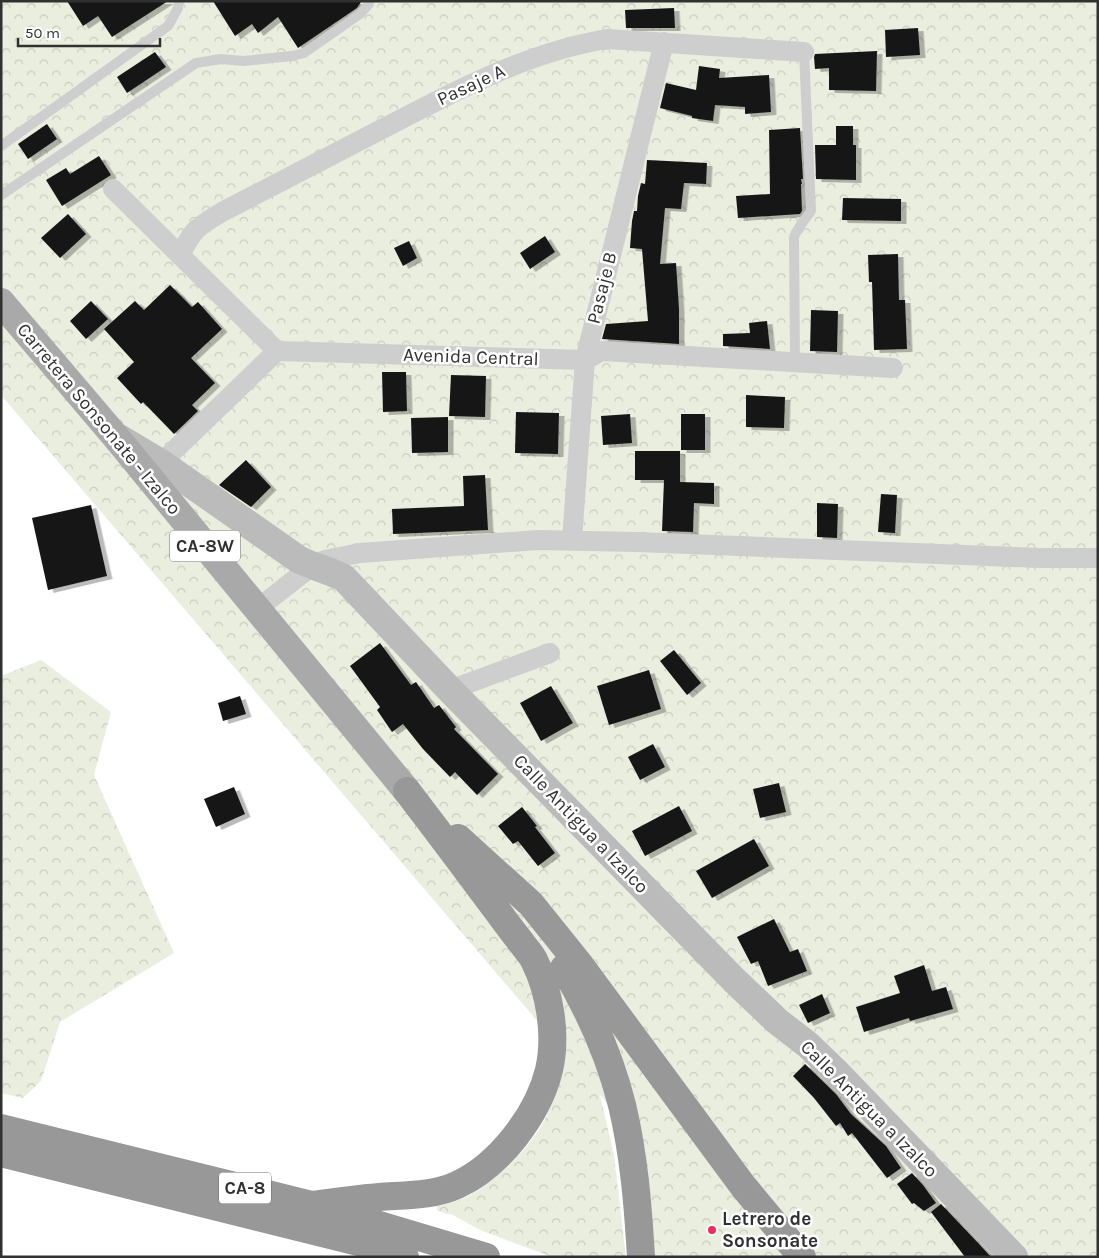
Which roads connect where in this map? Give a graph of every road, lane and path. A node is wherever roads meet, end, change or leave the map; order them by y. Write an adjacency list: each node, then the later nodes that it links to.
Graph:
1 (179, 1): 5 (lane)
2 (368, 1): 7 (lane)
3 (664, 42): 4 (street, Pasaje A); 8 (street, Pasaje A); 11 (street, Pasaje B)
4 (804, 52): 12 (lane)
5 (1, 146)
6 (113, 189): 8 (street)
7 (1, 195)
8 (180, 256): 10 (street)
9 (1, 302): 14 (main road, Carretera Sonsonate - Izalco / CA-8W)
10 (277, 351): 11 (street, Avenida Central); 15 (street)
11 (585, 360): 12 (street, Avenida Central); 16 (street, Pasaje B)
12 (795, 362): 13 (street, Avenida Central)
13 (893, 368)
14 (115, 436): 15 (street, Calle Antigua a Izalco); 19 (main road, Carretera Sonsonate - Izalco / CA-8W)
15 (161, 464): 18 (street, Calle Antigua a Izalco)
16 (572, 540): 17 (street); 18 (street)
17 (1098, 558)
18 (312, 566): 19 (street); 21 (street, Calle Antigua a Izalco)
19 (257, 609): 22 (main road, Carretera Sonsonate - Izalco / CA-8W)
20 (550, 653): 21 (street)
21 (450, 690): 30 (street, Calle Antigua a Izalco)
22 (407, 791): 25 (highway); 28 (highway); 29 (highway)
23 (1, 1128): 25 (highway, CA-8)
24 (1, 1153): 26 (highway, CA-8)
25 (312, 1205): 27 (highway, CA-8)
26 (405, 1257)
27 (486, 1257)
28 (640, 1257)
29 (802, 1257)
30 (1014, 1257)

